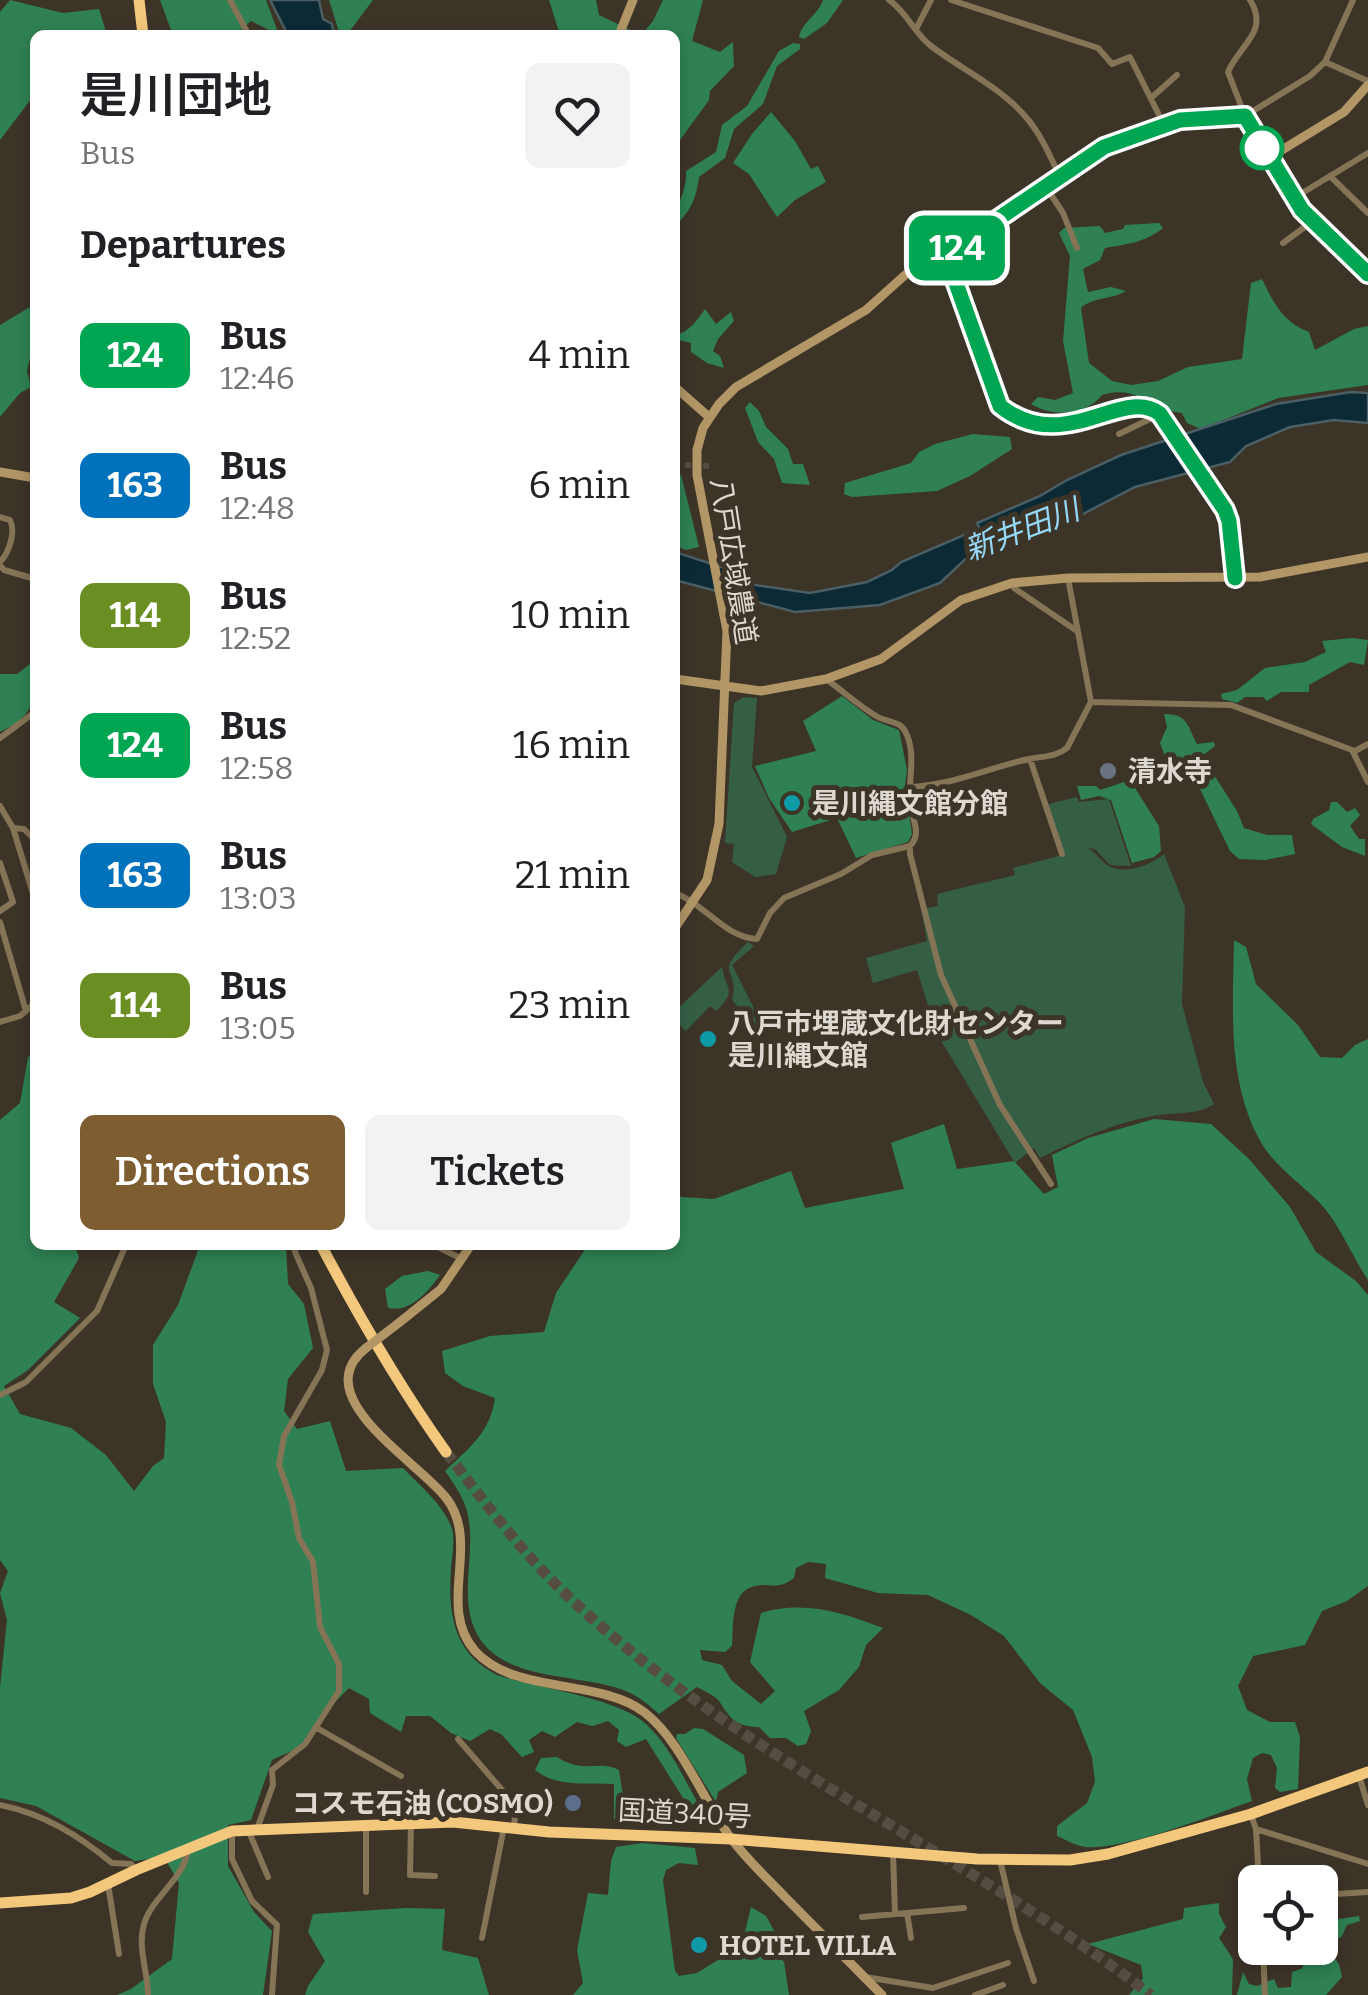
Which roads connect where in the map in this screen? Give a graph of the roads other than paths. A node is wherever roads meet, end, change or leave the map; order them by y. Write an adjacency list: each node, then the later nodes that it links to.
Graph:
1 (140, 0): 9 (highway)
2 (230, 0): 10 (street)
3 (633, 0): 11 (street)
4 (889, 0): 12 (street)
5 (931, 0): 12 (street)
6 (951, 0): 16 (street)
7 (1250, 0): 17 (street)
8 (1353, 0): 13 (street)
9 (143, 30)
10 (246, 30)
11 (621, 30)
12 (916, 30): 22 (street)
13 (1325, 62): 15 (street); 17 (street)
14 (1177, 75): 16 (street)
15 (1368, 83): 20 (street)
16 (1150, 98): 18 (street)
17 (1245, 116): 18 (street); 20 (street)
18 (1164, 125): 22 (street)
19 (1368, 154): 21 (street)
20 (1269, 158): 24 (street)
21 (1330, 176): 24 (street); 25 (street)
22 (1060, 177): 23 (street)
23 (1046, 187): 28 (street); 29 (street)
24 (1294, 198): 26 (street)
25 (1368, 213)
26 (1313, 222): 27 (street); 30 (street)
27 (1283, 243)
28 (1077, 248)
29 (947, 258): 32 (street); 33 (street)
30 (1368, 274)
31 (680, 391): 33 (street)
32 (1160, 414): 34 (street); 42 (street)
33 (710, 417): 47 (street, 八戸広域農道)
34 (1119, 434)
35 (0, 472): 36 (street)
36 (30, 477)
37 (0, 517): 39 (street)
38 (1368, 557): 42 (street)
39 (0, 564): 40 (street)
40 (30, 578)
41 (1068, 578): 42 (street); 43 (street); 44 (street)
42 (1235, 578)
43 (1012, 583): 44 (street); 46 (street)
44 (1078, 632): 48 (street)
45 (680, 680): 47 (street)
46 (826, 680): 47 (street); 55 (street)
47 (726, 685): 65 (street, 八戸広域農道)
48 (1091, 702): 52 (street); 53 (street)
49 (30, 715): 50 (street)
50 (1, 735)
51 (1368, 744): 52 (street)
52 (1353, 752): 54 (street)
53 (1030, 759): 55 (street); 61 (street)
54 (1368, 782)
55 (910, 787): 60 (street)
56 (0, 806): 57 (street)
57 (4, 819): 58 (street)
58 (13, 828): 59 (street); 63 (street)
59 (30, 835)
60 (910, 846): 65 (street); 72 (street)
61 (1062, 854)
62 (0, 863): 66 (street)
63 (30, 884)
64 (680, 895): 65 (street)
65 (694, 902): 67 (street, 八戸広域農道)
66 (0, 911)
67 (680, 921)
68 (0, 922): 70 (street)
69 (30, 1007): 70 (street)
70 (26, 1010): 71 (street)
71 (0, 1022)
72 (1051, 1184)
73 (124, 1250): 79 (street)
74 (295, 1250): 81 (street)
75 (324, 1250): 80 (highway)
76 (444, 1250): 78 (street)
77 (468, 1250): 78 (street)
78 (462, 1259): 94 (street, bridge)
79 (0, 1395)
80 (446, 1452)
81 (317, 1728): 84 (street); 91 (street)
82 (458, 1739): 90 (street)
83 (1363, 1774): 86 (street); 87 (highway, 国道340号)
84 (400, 1776)
85 (0, 1805): 101 (street)
86 (1368, 1805)
87 (1251, 1814): 92 (street); 98 (highway, 国道340号)
88 (411, 1824): 89 (highway, 国道340号); 90 (highway, 国道340号); 102 (street)
89 (366, 1825): 91 (highway, 国道340号); 105 (street)
90 (509, 1828): 94 (highway, 国道340号); 113 (street)
91 (252, 1829): 93 (highway, 国道340号); 103 (street)
92 (1256, 1829): 99 (street); 100 (street)
93 (232, 1831): 95 (highway, 国道340号); 123 (street)
94 (731, 1839): 96 (highway, 国道340号); 118 (street)
95 (188, 1848): 101 (highway, 国道340号); 122 (street)
96 (892, 1854): 98 (highway, 国道340号); 111 (street)
97 (1368, 1856): 99 (street)
98 (1000, 1860): 119 (street)
99 (1364, 1863)
100 (1258, 1865)
101 (136, 1870): 104 (highway, 国道340号)
102 (435, 1876)
103 (268, 1877)
104 (108, 1884): 108 (highway, 国道340号); 115 (street)
105 (366, 1892)
106 (1368, 1892): 107 (street)
107 (1338, 1894)
108 (0, 1903)
109 (964, 1908): 110 (street)
110 (908, 1913): 111 (street); 114 (street)
111 (896, 1914): 112 (street)
112 (862, 1917)
113 (482, 1938)
114 (911, 1938)
115 (119, 1954)
116 (1008, 1963): 121 (street)
117 (1264, 1965): 126 (street)
118 (864, 1977): 121 (street); 124 (street)
119 (1034, 1981)
120 (1002, 1984): 125 (street)
121 (935, 1992)
122 (148, 1995)
123 (272, 1995)
124 (880, 1995)
125 (975, 1995)
126 (1265, 1995)

